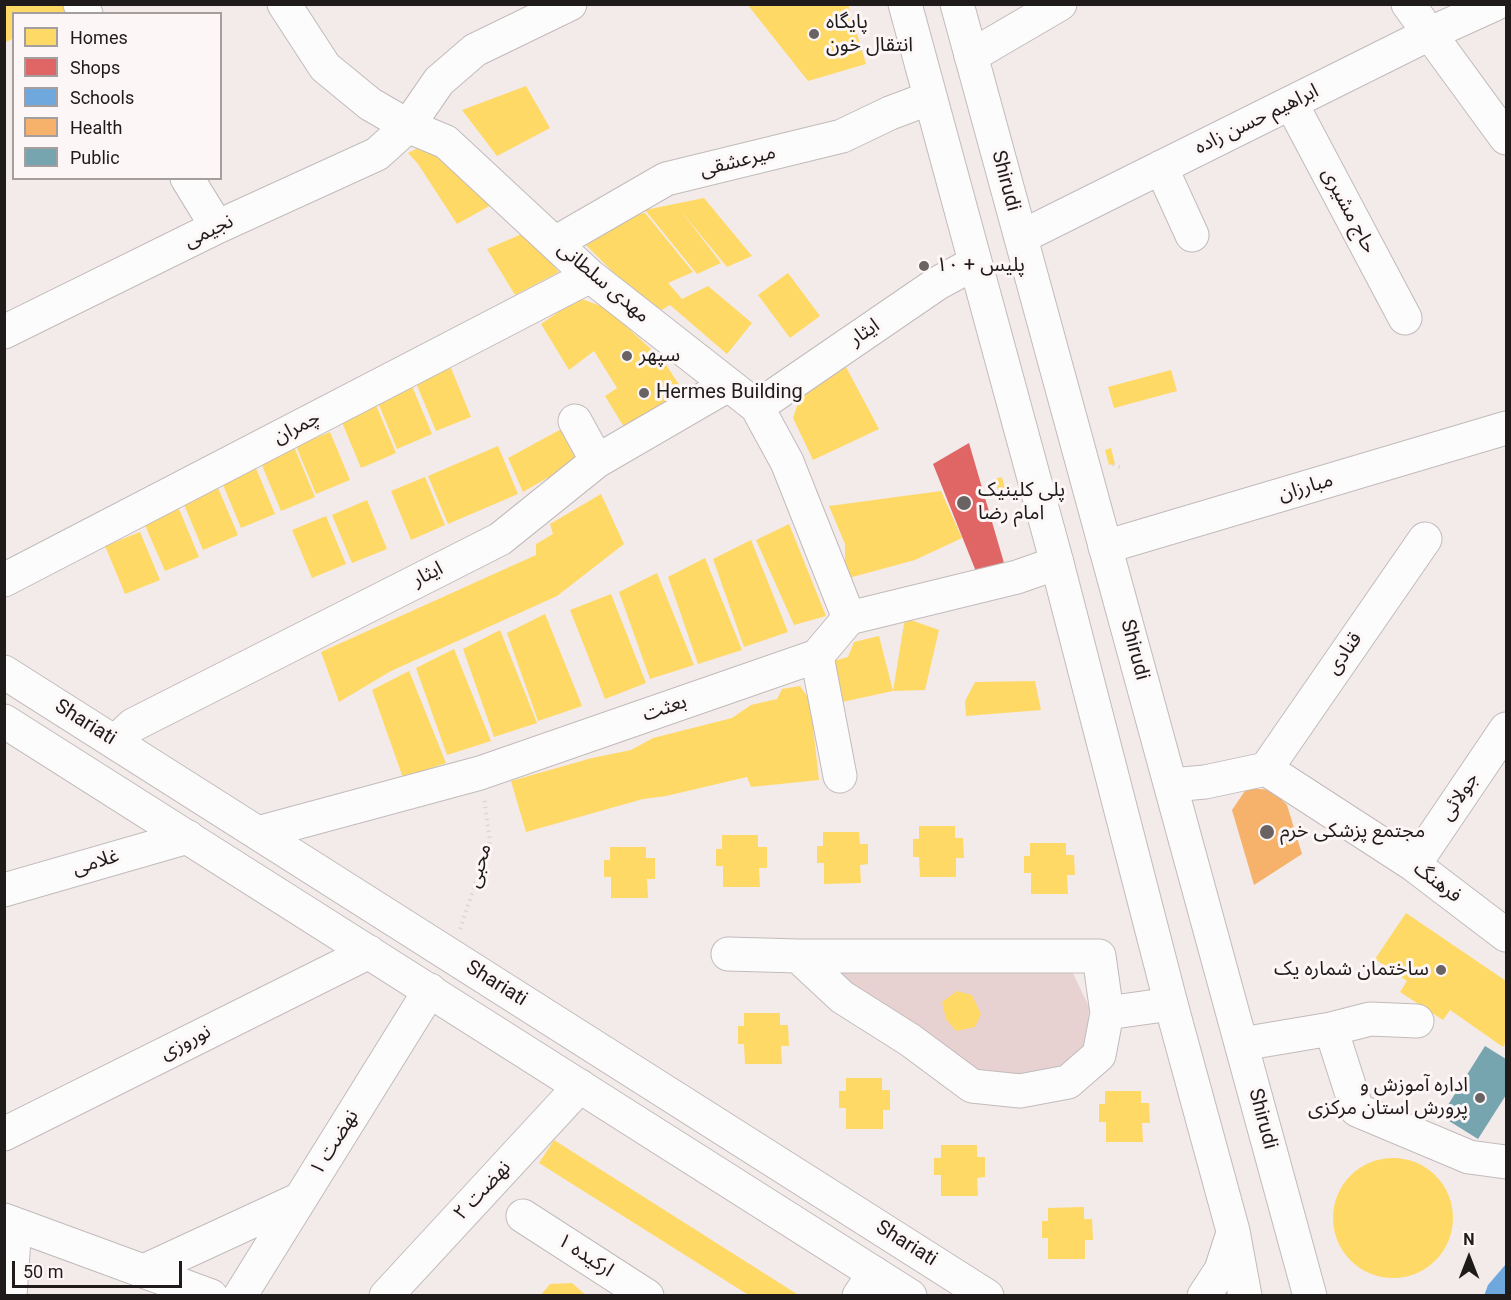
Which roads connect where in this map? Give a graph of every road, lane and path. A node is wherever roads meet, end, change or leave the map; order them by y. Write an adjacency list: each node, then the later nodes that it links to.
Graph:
1 (284, 4): 14 (street, مهدی سلطانی)
2 (570, 4): 14 (street, نجیمی)
3 (905, 4): 12 (street)
4 (957, 4): 11 (street, Shirudi)
5 (1060, 4): 11 (street)
6 (1408, 4): 10 (street)
7 (1495, 4): 10 (street, ابراهیم حسن زاده)
8 (1500, 4): 9 (street)
9 (1506, 14)
10 (1429, 34): 13 (street, ابراهیم حسن زاده); 15 (street)
11 (971, 56): 20 (street, Shirudi)
12 (930, 98): 21 (street, میرعشقی); 22 (street)
13 (1291, 103): 16 (street, ابراهیم حسن زاده); 24 (street, حاج مشیری)
14 (408, 126): 18 (street, نجیمی); 21 (street, مهدی سلطانی)
15 (1506, 138)
16 (1161, 167): 19 (street); 20 (street, ابراهیم حسن زاده)
17 (189, 180): 18 (street)
18 (217, 227): 25 (street, نجیمی)
19 (1192, 235)
20 (1021, 237): 36 (street, Shirudi)
21 (555, 243): 23 (street, مهدی سلطانی)
22 (975, 263): 27 (street, ایثار); 37 (street)
23 (590, 276): 26 (street, مهدی سلطانی); 38 (street, چمران)
24 (1406, 318)
25 (4, 332)
26 (728, 385): 27 (street, مهدی سلطانی); 30 (street, ایثار)
27 (757, 407): 39 (street, مهدی سلطانی)
28 (575, 421): 30 (street)
29 (1506, 428): 36 (street, مبارزان)
30 (597, 460): 44 (street, ایثار)
31 (1113, 464): 32 (path)
32 (1121, 468)
33 (1002, 493): 34 (path)
34 (998, 502)
35 (1425, 539): 45 (street, قنادی)
36 (1105, 547): 48 (street, Shirudi)
37 (1057, 563): 39 (street); 59 (street)
38 (4, 580)
39 (849, 618): 40 (street)
40 (817, 656): 46 (street, بعثت); 47 (street)
41 (4, 672): 44 (street, Shariati)
42 (1506, 729): 51 (street, جولائی)
43 (10, 731): 50 (street, Shariati)
44 (115, 742): 49 (street, Shariati)
45 (1266, 768): 48 (street); 51 (street, فرهنگ)
46 (480, 773): 49 (street, بعثت); 56 (path, محبی)
47 (840, 776)
48 (1170, 785): 63 (street, Shirudi)
49 (258, 833): 56 (street, Shariati)
50 (188, 837): 52 (street, غلامی); 54 (street, Shariati)
51 (1414, 865): 53 (street, فرهنگ)
52 (4, 890)
53 (1506, 935)
54 (369, 952): 58 (street, Shariati); 65 (street, نوروزی)
55 (728, 954): 57 (street)
56 (451, 955): 81 (street, Shariati)
57 (798, 956): 60 (street); 60 (street)
58 (430, 990): 64 (street, Shariati); 67 (street, نهضت ۱)
59 (1172, 1004): 60 (street); 70 (street)
60 (1107, 1013)
61 (1417, 1021): 62 (street)
62 (1331, 1029): 63 (street); 66 (street)
63 (1242, 1044): 84 (street, Shirudi)
64 (580, 1086): 73 (street, Shariati); 77 (street, نهضت ۲)
65 (4, 1134)
66 (1506, 1162)
67 (300, 1199): 72 (street); 76 (street, نهضت ۱)
68 (523, 1216): 71 (street, ارکیده ۱)
69 (10, 1222): 72 (street); 74 (street)
70 (1233, 1231): 82 (street); 83 (street)
71 (590, 1258): 78 (street); 79 (street, ارکیده ۱)
72 (144, 1271): 75 (street)
73 (867, 1284): 80 (street, Shariati)
74 (8, 1289)
75 (211, 1296)
76 (240, 1296)
77 (386, 1296)
78 (602, 1296)
79 (647, 1296)
80 (910, 1296)
81 (987, 1296)
82 (1204, 1296)
83 (1245, 1296)
84 (1310, 1296)

